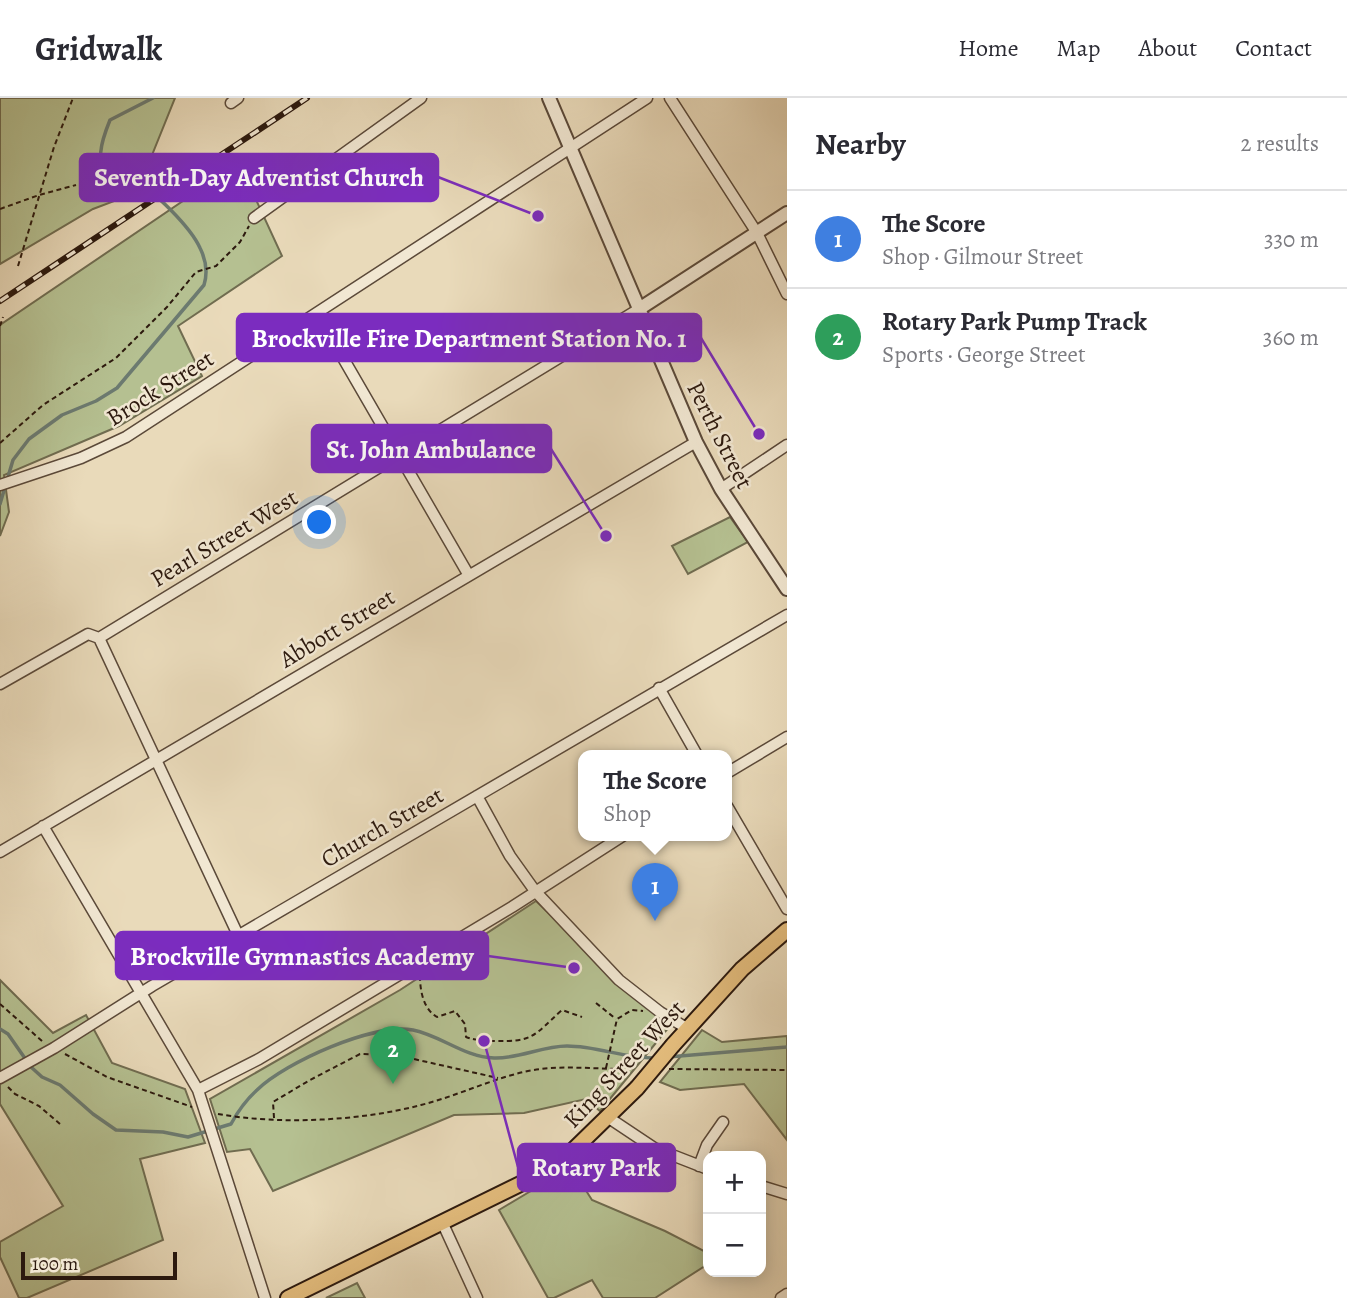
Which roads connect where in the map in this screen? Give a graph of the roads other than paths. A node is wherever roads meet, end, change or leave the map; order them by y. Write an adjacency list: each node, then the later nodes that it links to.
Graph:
1 (421, 98): 7 (street)
2 (549, 98): 5 (street, Perth Street)
3 (648, 98): 5 (street, Brock Street)
4 (670, 98): 8 (street)
5 (570, 147): 10 (street, Perth Street); 11 (street, Brock Street)
6 (787, 214): 8 (street, Pearl Street West)
7 (254, 218)
8 (757, 233): 9 (street); 10 (street, Pearl Street West)
9 (787, 294)
10 (639, 309): 12 (street, Perth Street); 14 (street, Pearl Street West)
11 (317, 313): 14 (street); 15 (street, Brock Street)
12 (696, 442): 16 (street, Perth Street); 17 (street, Abbott Street)
13 (787, 445): 16 (street)
14 (400, 455): 17 (street); 20 (street, Pearl Street West)
15 (0, 485)
16 (721, 489): 18 (street, Perth Street)
17 (468, 574): 25 (street, Abbott Street)
18 (787, 589)
19 (787, 615): 22 (street, Church Street)
20 (99, 638): 21 (street, Pearl Street West); 25 (street)
21 (0, 684)
22 (659, 688): 24 (street); 27 (street, Church Street)
23 (787, 737): 26 (street)
24 (694, 750)
25 (156, 760): 29 (street, Abbott Street); 35 (street)
26 (732, 770)
27 (477, 796): 32 (street); 35 (street, Church Street)
28 (732, 815): 33 (street)
29 (43, 826): 31 (street, Abbott Street); 36 (street)
30 (614, 841): 32 (street)
31 (0, 852)
32 (535, 891): 37 (street); 39 (street)
33 (787, 909)
34 (787, 930): 37 (main road, King Street West)
35 (238, 935): 36 (street, Church Street)
36 (141, 993): 38 (street, Church Street); 39 (street)
37 (688, 1029): 40 (main road, King Street West, bridge)
38 (2, 1080)
39 (198, 1090): 48 (street)
40 (609, 1118): 43 (street); 46 (main road, King Street West)
41 (723, 1122): 42 (street)
42 (706, 1151)
43 (703, 1167)
44 (766, 1188): 45 (street)
45 (787, 1194)
46 (443, 1224): 49 (main road, King Street West); 50 (street)
47 (787, 1294): 51 (street)
48 (265, 1298)
49 (288, 1298)
50 (477, 1298)
51 (781, 1298)

